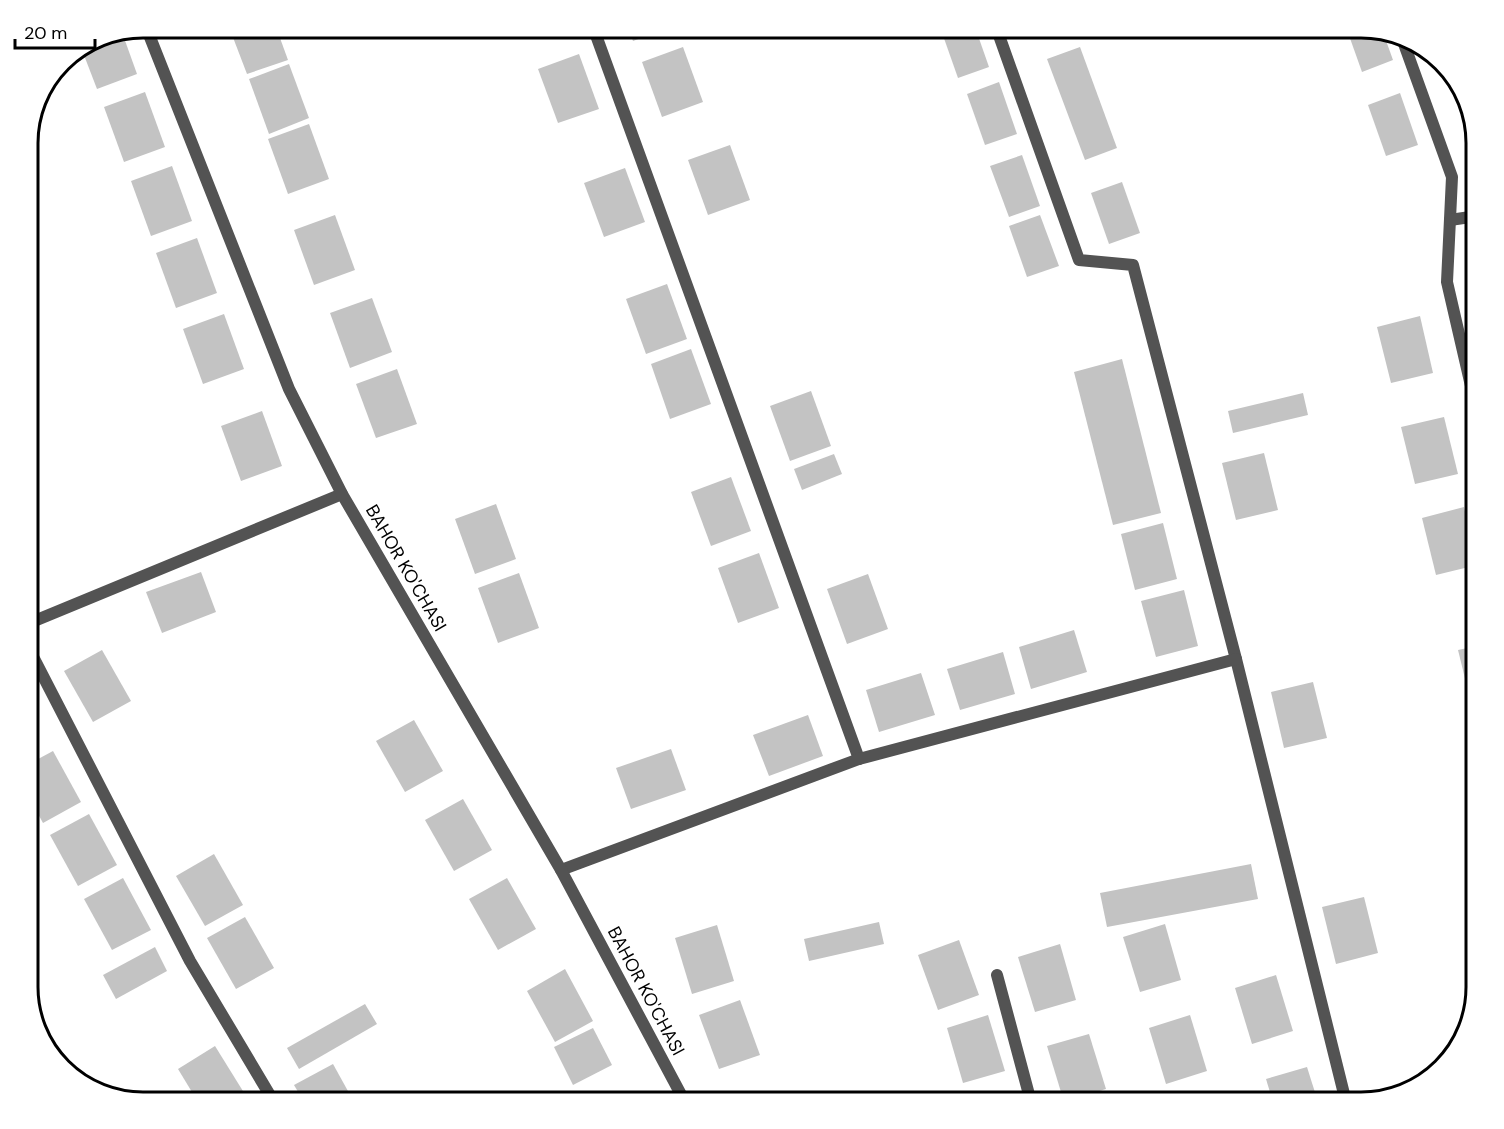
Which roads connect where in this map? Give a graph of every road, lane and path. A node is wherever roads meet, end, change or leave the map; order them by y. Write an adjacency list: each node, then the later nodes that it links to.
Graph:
1 (151, 38): 8 (street, BAHOR KO'CHASI)
2 (597, 38): 12 (street)
3 (1000, 38): 10 (street)
4 (1405, 47): 6 (street)
5 (1466, 217): 6 (street)
6 (1450, 219): 7 (street)
7 (1466, 364)
8 (342, 494): 9 (street); 13 (street, BAHOR KO'CHASI)
9 (38, 619)
10 (1236, 659): 12 (street); 18 (street)
11 (38, 666): 15 (street)
12 (859, 759): 13 (street)
13 (561, 870): 16 (street, BAHOR KO'CHASI)
14 (997, 975): 17 (street)
15 (268, 1092)
16 (680, 1092)
17 (1028, 1092)
18 (1344, 1092)

